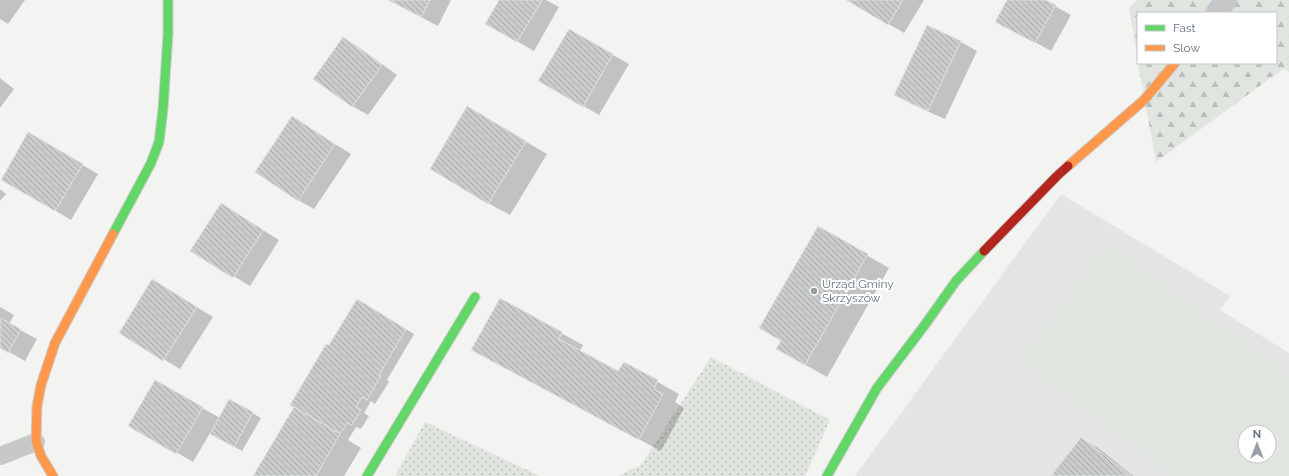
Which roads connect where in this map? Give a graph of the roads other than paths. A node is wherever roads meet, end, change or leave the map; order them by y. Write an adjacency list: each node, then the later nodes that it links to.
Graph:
1 (168, 0): 6 (street)
2 (1226, 0): 3 (street)
3 (1217, 12)
4 (1174, 64): 10 (street)
5 (475, 297): 9 (street)
6 (36, 442): 7 (lane); 8 (street)
7 (0, 456)
8 (53, 476)
9 (367, 476)
10 (827, 476)

